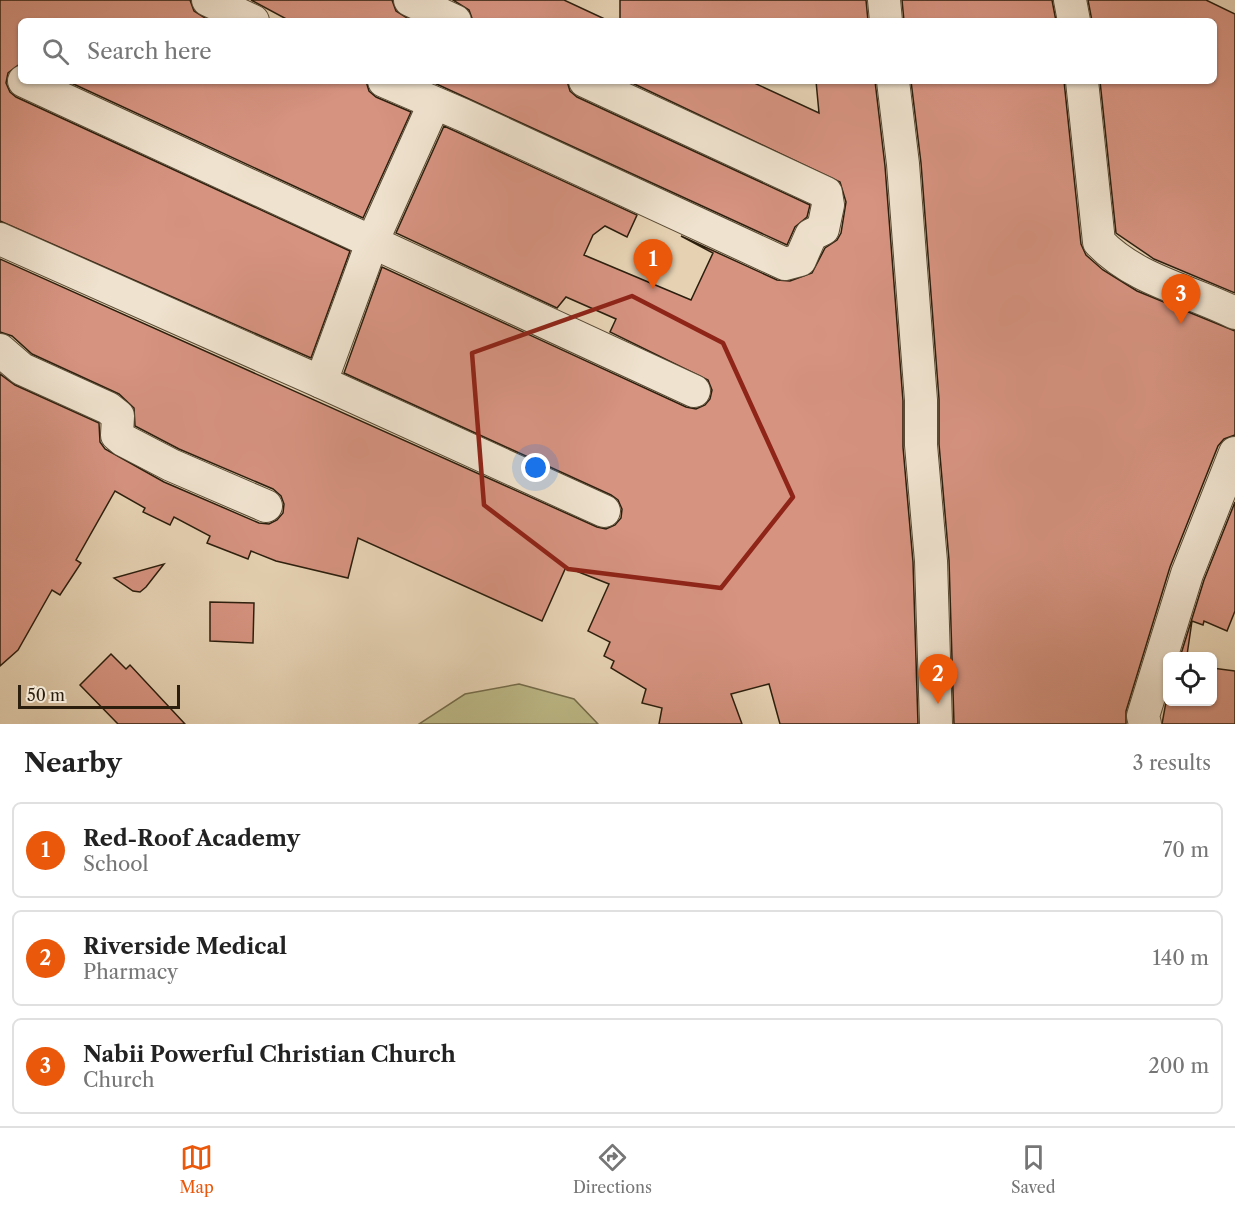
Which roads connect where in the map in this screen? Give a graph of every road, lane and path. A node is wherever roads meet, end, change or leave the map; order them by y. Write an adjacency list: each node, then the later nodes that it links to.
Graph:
1 (208, 0): 5 (street)
2 (410, 0): 6 (street)
3 (884, 0): 7 (street)
4 (1070, 0): 8 (street)
5 (247, 18)
6 (449, 18)
7 (886, 18)
8 (1073, 18)
9 (0, 70): 10 (street)
10 (18, 78)
11 (32, 84): 18 (street)
12 (391, 84): 16 (street)
13 (591, 84): 16 (street)
14 (892, 84): 26 (street)
15 (1082, 84): 19 (street)
16 (434, 104): 18 (street)
17 (0, 239): 21 (street)
18 (373, 240): 21 (street); 22 (street)
19 (1235, 313)
20 (0, 350): 24 (street)
21 (321, 382): 25 (street)
22 (694, 391)
23 (1235, 453): 27 (street)
24 (266, 506)
25 (604, 511)
26 (936, 724)
27 (1145, 724)

